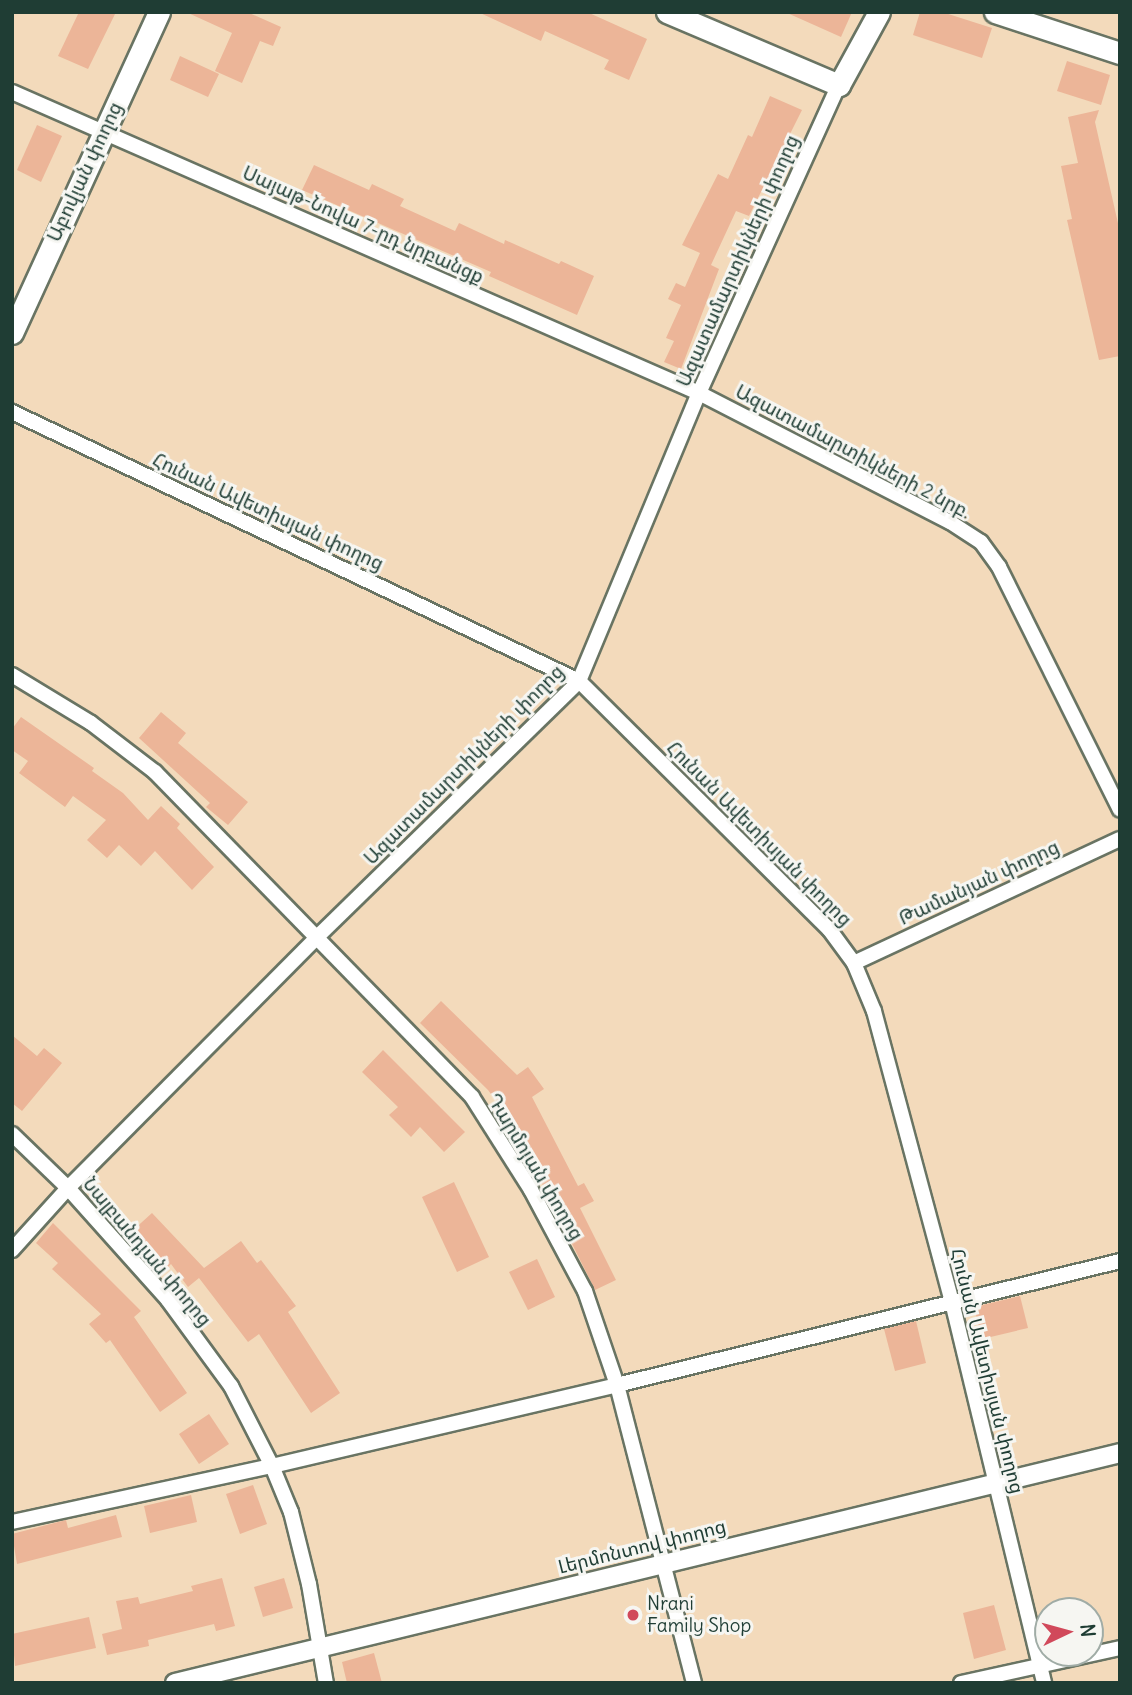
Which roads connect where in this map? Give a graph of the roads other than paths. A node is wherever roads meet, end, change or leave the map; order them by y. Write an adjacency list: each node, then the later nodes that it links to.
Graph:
1 (159, 12): 8 (main road, Աբովյան փողոց)
2 (667, 12): 6 (main road)
3 (879, 12): 6 (main road)
4 (995, 12): 5 (main road)
5 (1120, 53)
6 (839, 85): 10 (street, Ազատամարտիկների փողոց)
7 (12, 92): 8 (street, Սայաթ-Նովա 7-րդ նրբանցք)
8 (103, 132): 9 (main road, Աբովյան փողոց); 10 (street, Սայաթ-Նովա 7-րդ նրբանցք)
9 (12, 332)
10 (699, 393): 13 (street, Ազատամարտիկների փողոց); 14 (street, Ազատամարտիկների 2 նրբ.)
11 (12, 412): 13 (street, Հունան Ավետիսյան փողոց)
12 (12, 675): 16 (street, Դարմոյան փողոց)
13 (579, 681): 16 (street, Ազատամարտիկների փողոց); 17 (street, Հունան Ավետիսյան փողոց)
14 (1120, 810)
15 (1120, 839): 17 (street, Թամանյան փողոց)
16 (317, 937): 19 (street, Ազատամարտիկների փողոց); 23 (street, Դարմոյան փողոց)
17 (854, 963): 22 (street, Հունան Ավետիսյան փողոց)
18 (12, 1134): 19 (street, Նալբանդյան փողոց)
19 (68, 1188): 20 (street, Ազատամարտիկների փողոց); 25 (street, Նալբանդյան փողոց)
20 (12, 1250)
21 (1120, 1261): 22 (street)
22 (952, 1302): 23 (street); 26 (street, Հունան Ավետիսյան փողոց)
23 (617, 1385): 25 (street); 28 (street, Դարմոյան փողոց)
24 (1120, 1453): 26 (street, Լերմոնտով փողոց)
25 (272, 1466): 27 (street); 30 (street, Նալբանդյան փողոց)
26 (995, 1483): 28 (street, Լերմոնտով փողոց); 29 (street, Հունան Ավետիսյան փողոց)
27 (12, 1522)
28 (665, 1563): 30 (street, Լերմոնտով փողոց); 34 (street, Դարմոյան փողոց)
29 (1034, 1640)
30 (323, 1647): 32 (street, Լերմոնտով փողոց); 33 (street, Նալբանդյան փողոց)
31 (1034, 1665): 35 (street)
32 (175, 1683)
33 (326, 1683)
34 (694, 1683)
35 (961, 1683)

